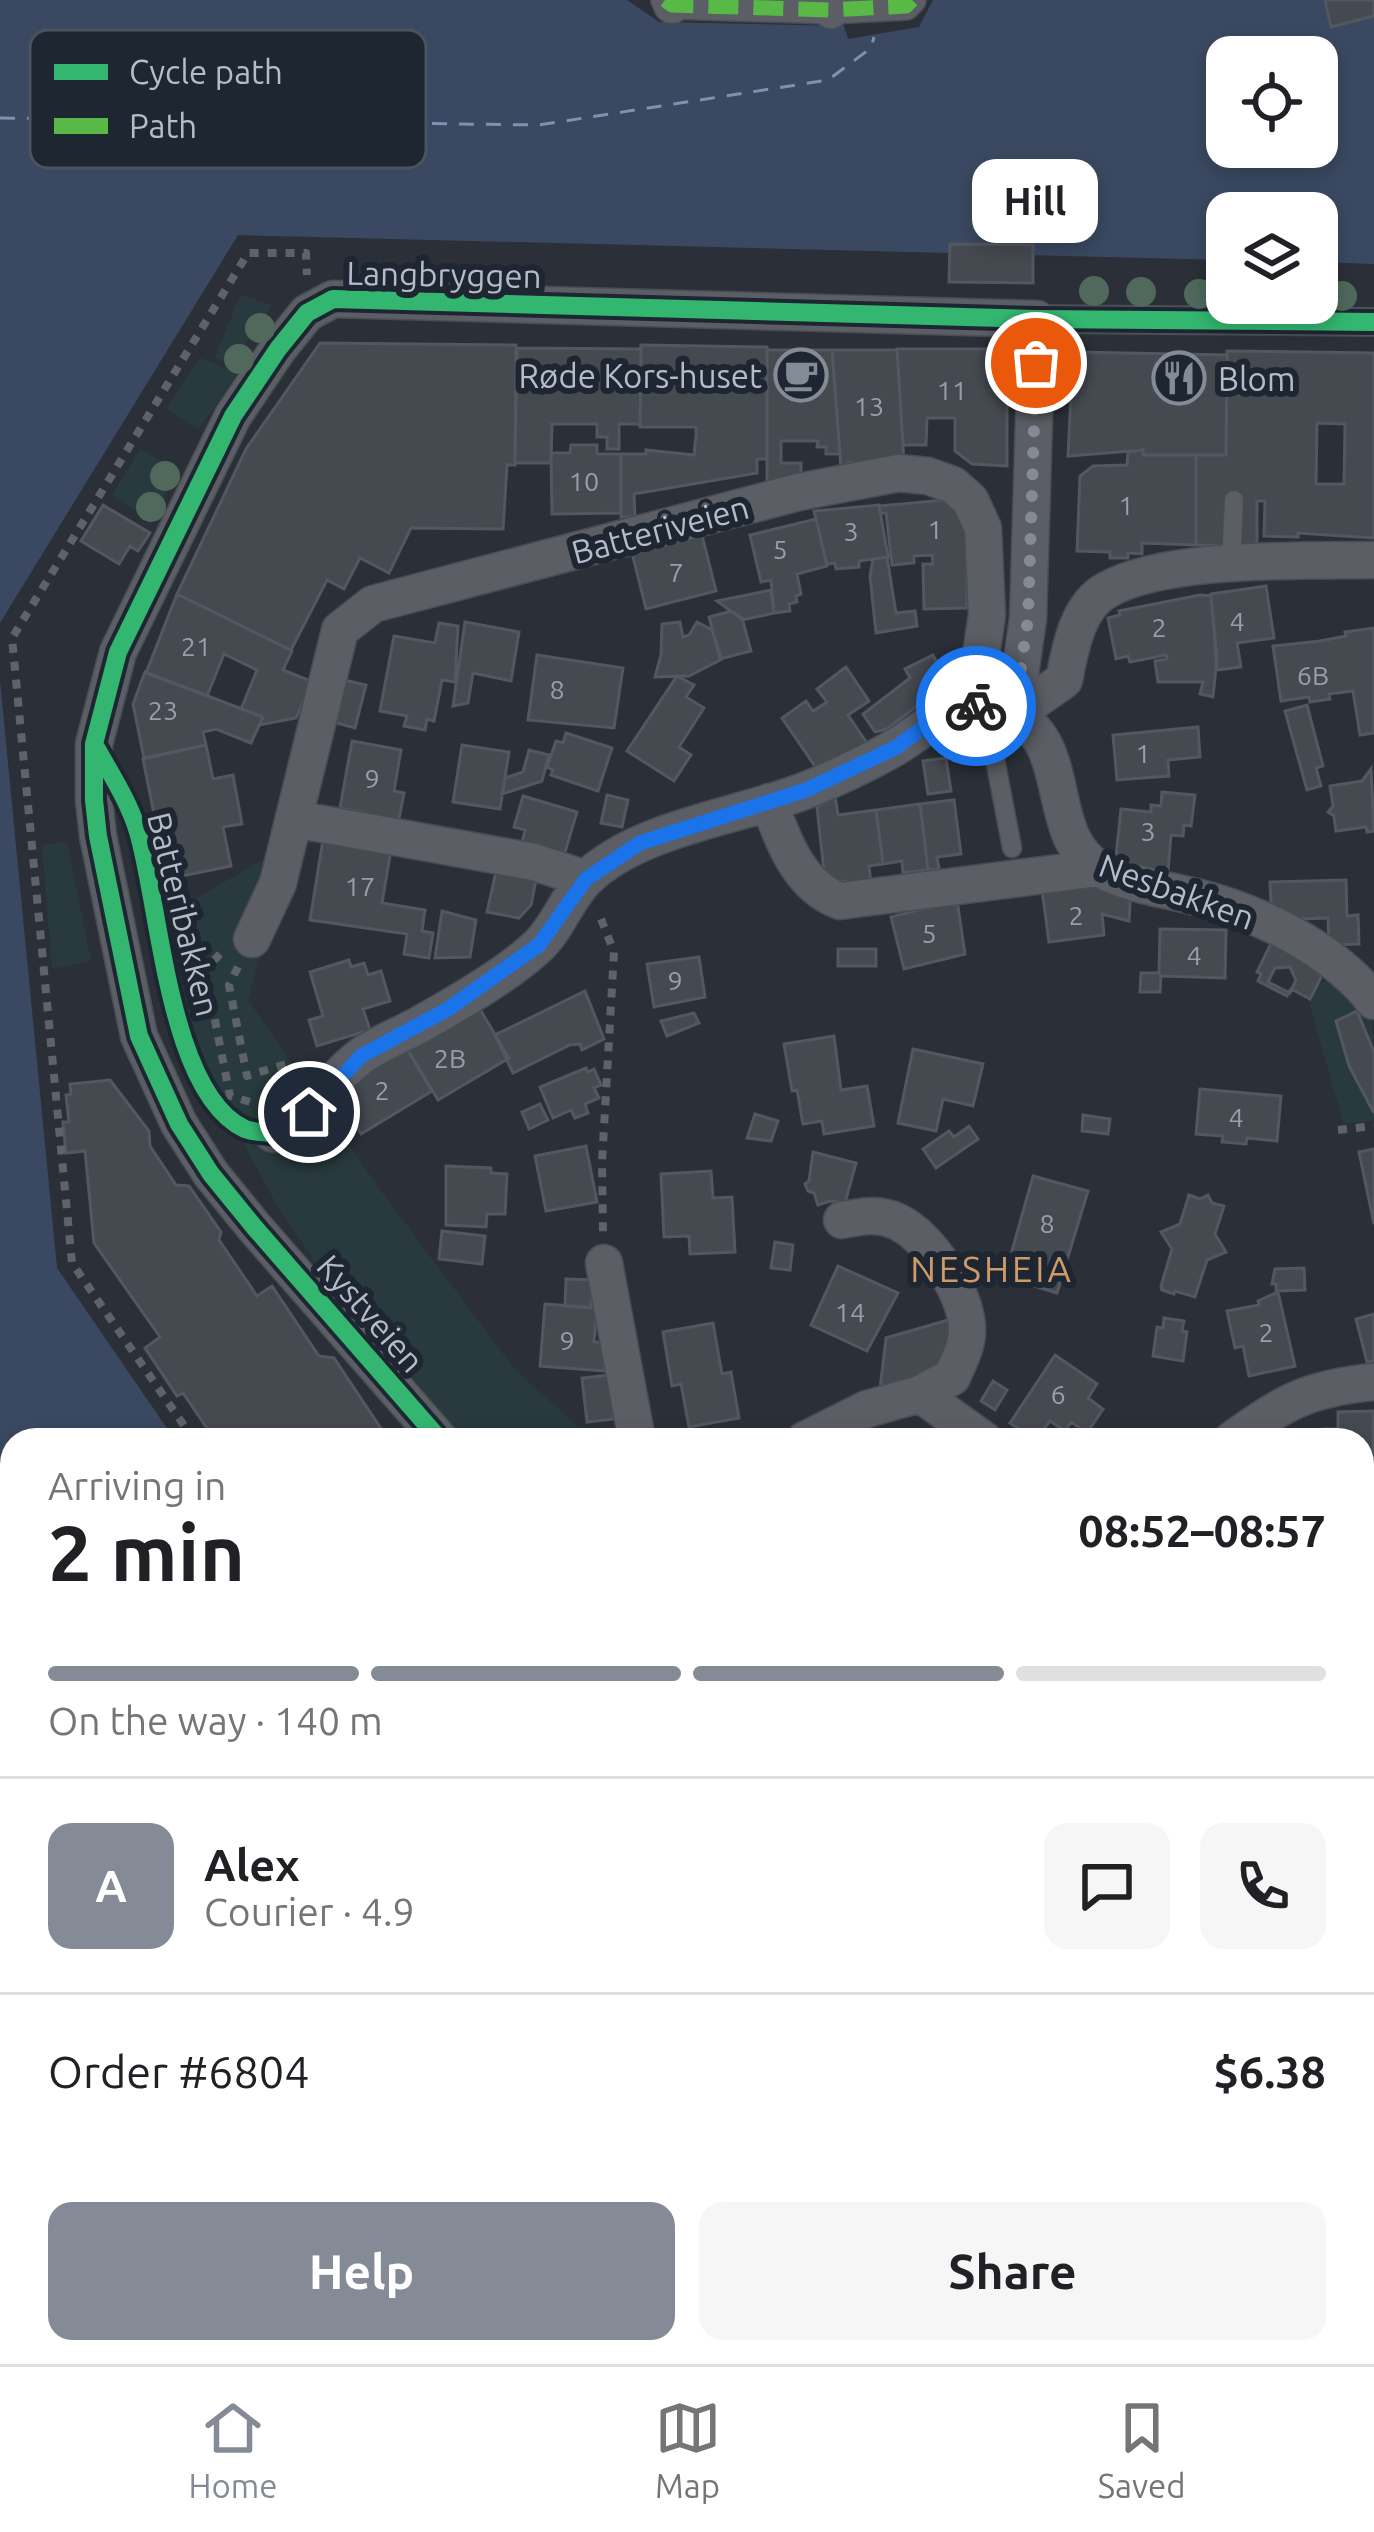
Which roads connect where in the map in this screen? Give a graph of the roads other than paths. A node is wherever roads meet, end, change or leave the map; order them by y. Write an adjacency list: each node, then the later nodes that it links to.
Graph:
1 (912, 0): 3 (street)
2 (669, 2): 3 (street)
3 (830, 5)
4 (1037, 319): 5 (street, Langbryggen); 9 (street); 19 (street, Langbryggen)
5 (1374, 322)
6 (1234, 500): 8 (lane)
7 (1374, 560): 8 (street)
8 (1231, 562): 9 (street)
9 (996, 710): 10 (street); 11 (street, Batteriveien); 12 (lane); 13 (street, Nesbakken)
10 (769, 802): 13 (street); 14 (street)
11 (295, 819): 14 (street); 15 (street, Batteriveien)
12 (1012, 848)
13 (1097, 868): 16 (street, Nesbakken)
14 (586, 879): 17 (street)
15 (241, 941)
16 (1374, 1001)
17 (272, 1115)
18 (842, 1220): 22 (street)
19 (255, 1228): 23 (street, Kystveien)
20 (604, 1263): 24 (street)
21 (1374, 1382): 27 (street)
22 (920, 1394): 25 (street); 26 (street)
23 (430, 1428)
24 (631, 1428)
25 (829, 1428)
26 (967, 1428)
27 (1248, 1428)

